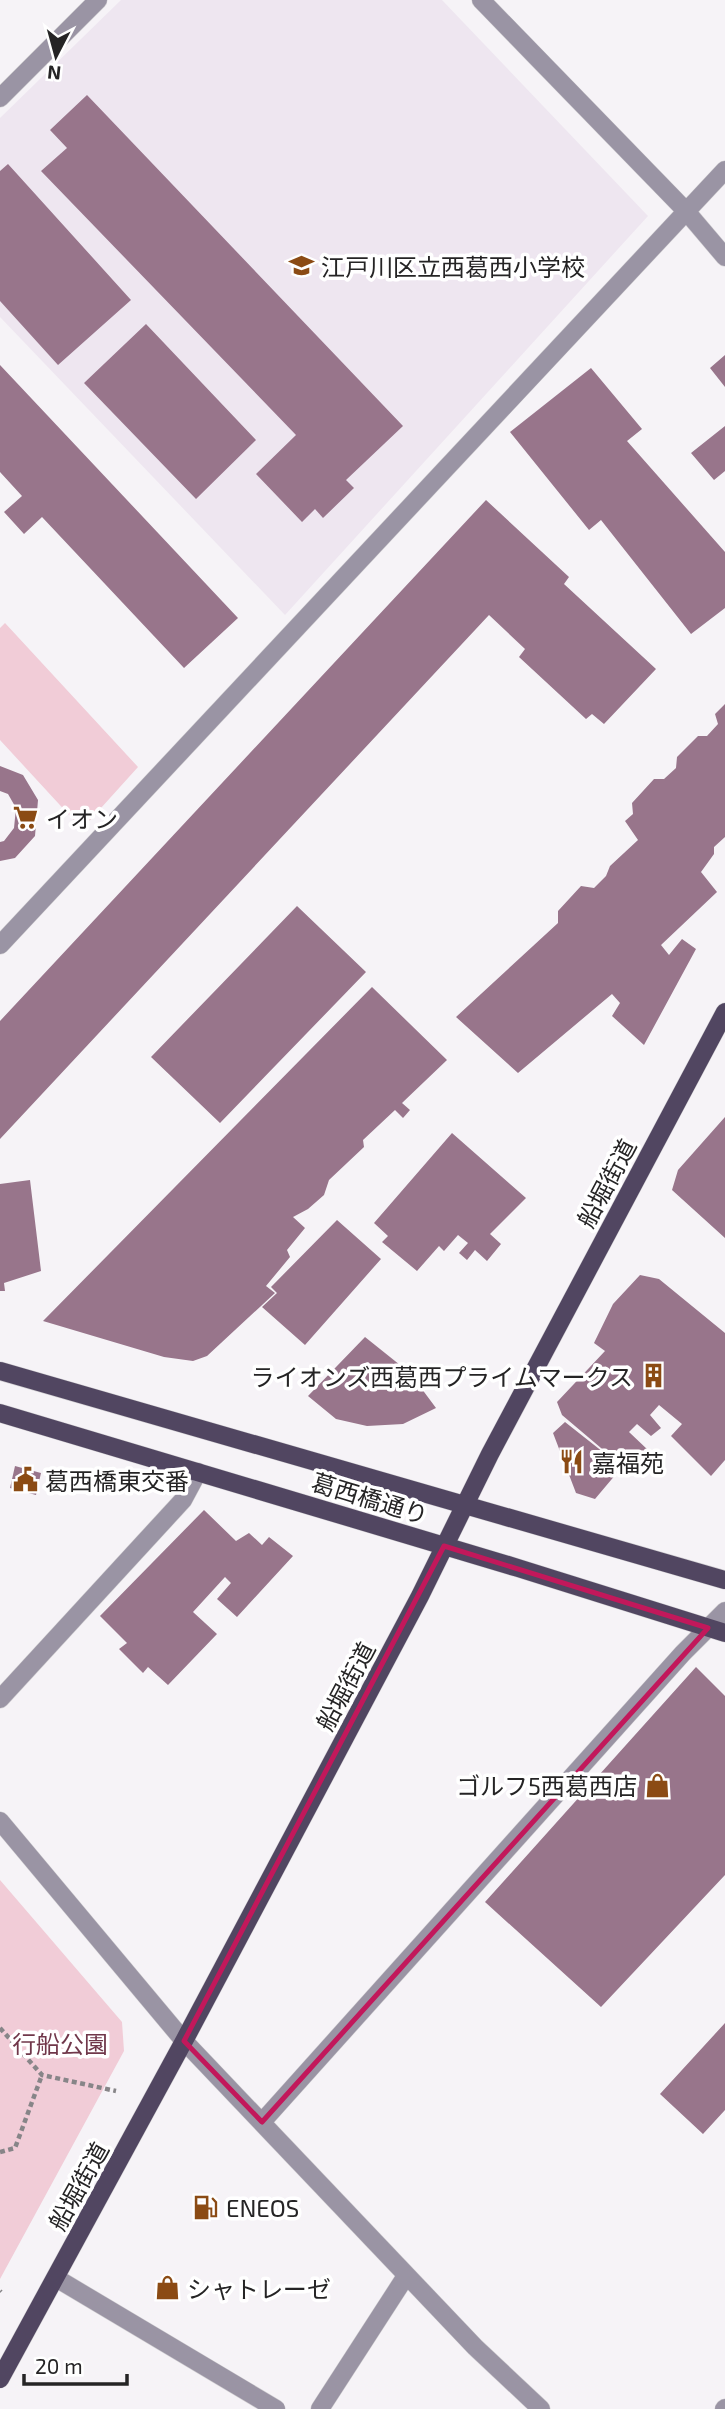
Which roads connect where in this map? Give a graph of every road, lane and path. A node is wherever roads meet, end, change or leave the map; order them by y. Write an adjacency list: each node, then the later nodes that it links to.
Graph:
1 (98, 0): 3 (street)
2 (481, 0): 5 (street)
3 (0, 98)
4 (725, 170): 5 (street)
5 (685, 211): 6 (street); 7 (street)
6 (725, 257)
7 (0, 945)
8 (725, 1012): 12 (main road, 船堀街道)
9 (0, 1371): 12 (main road, 葛西橋通り)
10 (0, 1413): 11 (main road, 葛西橋通り)
11 (198, 1472): 13 (main road, 葛西橋通り); 17 (street)
12 (464, 1504): 13 (main road, 船堀街道); 14 (main road, 葛西橋通り)
13 (444, 1546): 16 (main road, 葛西橋通り); 20 (main road, 船堀街道)
14 (725, 1580)
15 (725, 1611): 16 (street)
16 (716, 1631): 23 (street)
17 (0, 1699)
18 (0, 1821): 20 (street)
19 (0, 2028): 21 (path)
20 (184, 2041): 23 (street); 26 (main road, 船堀街道)
21 (42, 2075): 22 (path); 24 (path)
22 (116, 2091)
23 (262, 2122): 25 (street)
24 (0, 2152)
25 (406, 2276): 29 (street); 30 (street)
26 (56, 2278): 27 (main road, 船堀街道); 28 (street)
27 (0, 2379)
28 (276, 2409)
29 (320, 2409)
30 (541, 2409)

